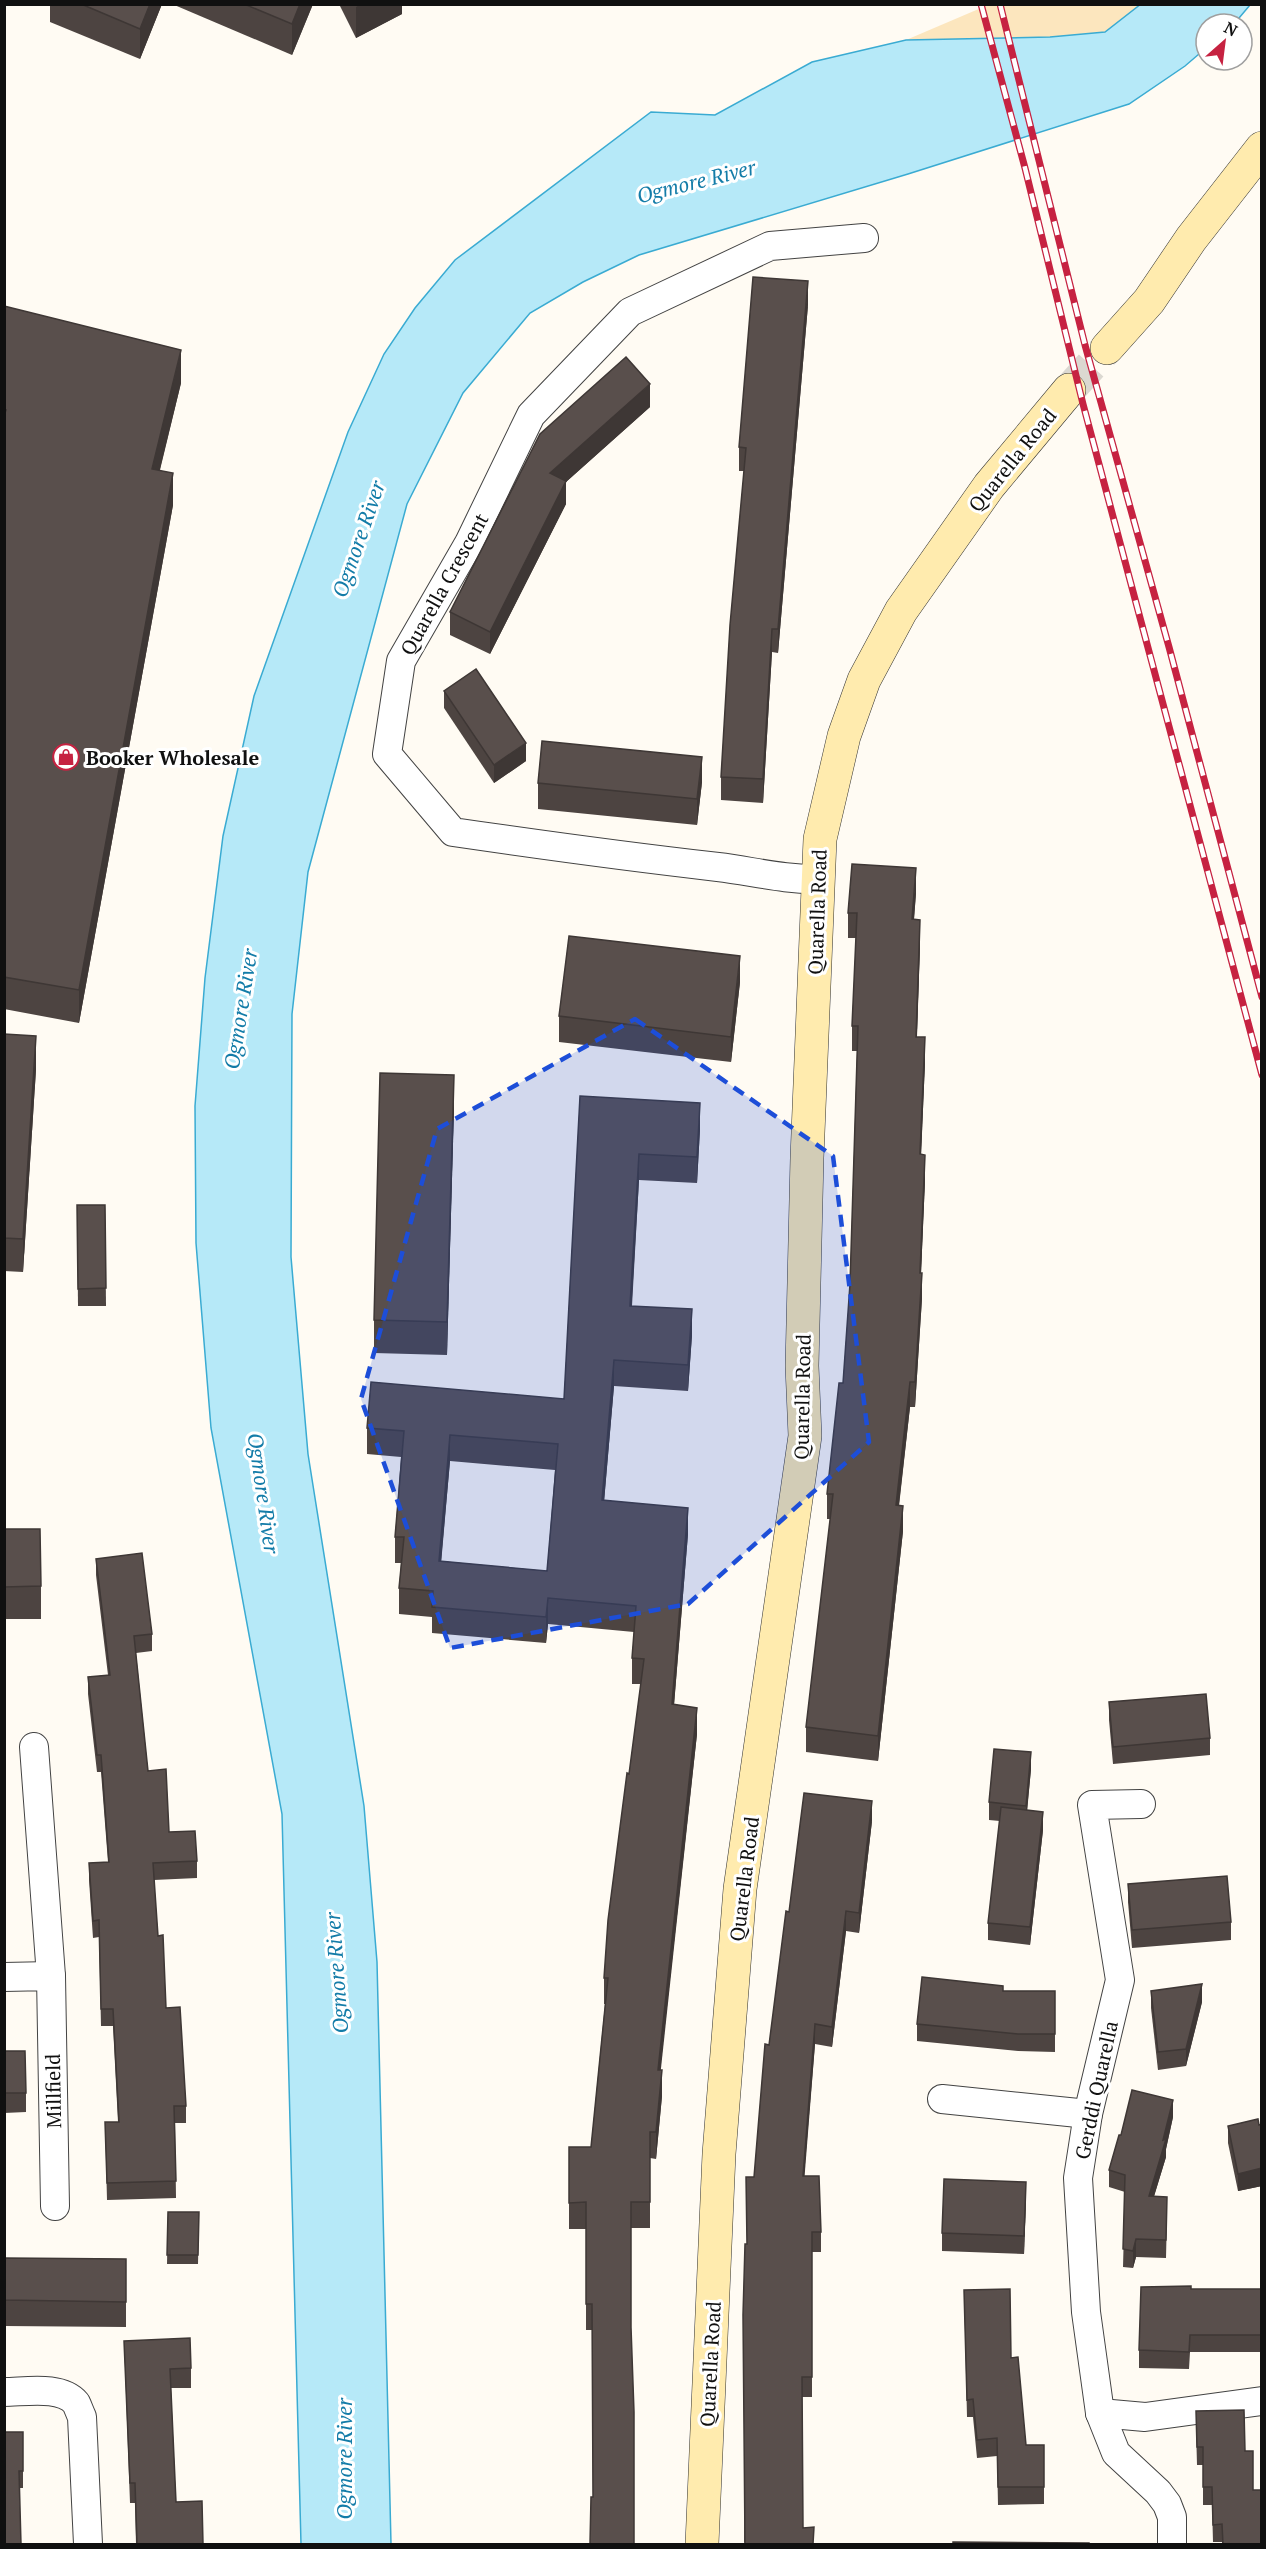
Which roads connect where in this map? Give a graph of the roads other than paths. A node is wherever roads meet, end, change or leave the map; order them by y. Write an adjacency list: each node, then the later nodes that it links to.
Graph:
1 (1262, 148): 3 (street)
2 (864, 238): 5 (street, Quarella Crescent)
3 (1107, 348)
4 (1069, 390): 5 (street, Quarella Road)
5 (819, 879): 17 (street, Quarella Road)
6 (34, 1747): 8 (street, Millfield)
7 (1141, 1804): 11 (street, Gerddi Quarella)
8 (51, 1976): 9 (street); 12 (street, Millfield)
9 (4, 1977)
10 (942, 2099): 11 (street)
11 (1088, 2114): 15 (street, Gerddi Quarella)
12 (55, 2206)
13 (4, 2392): 16 (street)
14 (1262, 2402): 15 (street)
15 (1100, 2413): 18 (street, Gerddi Quarella)
16 (88, 2544)
17 (702, 2544)
18 (1173, 2544)

